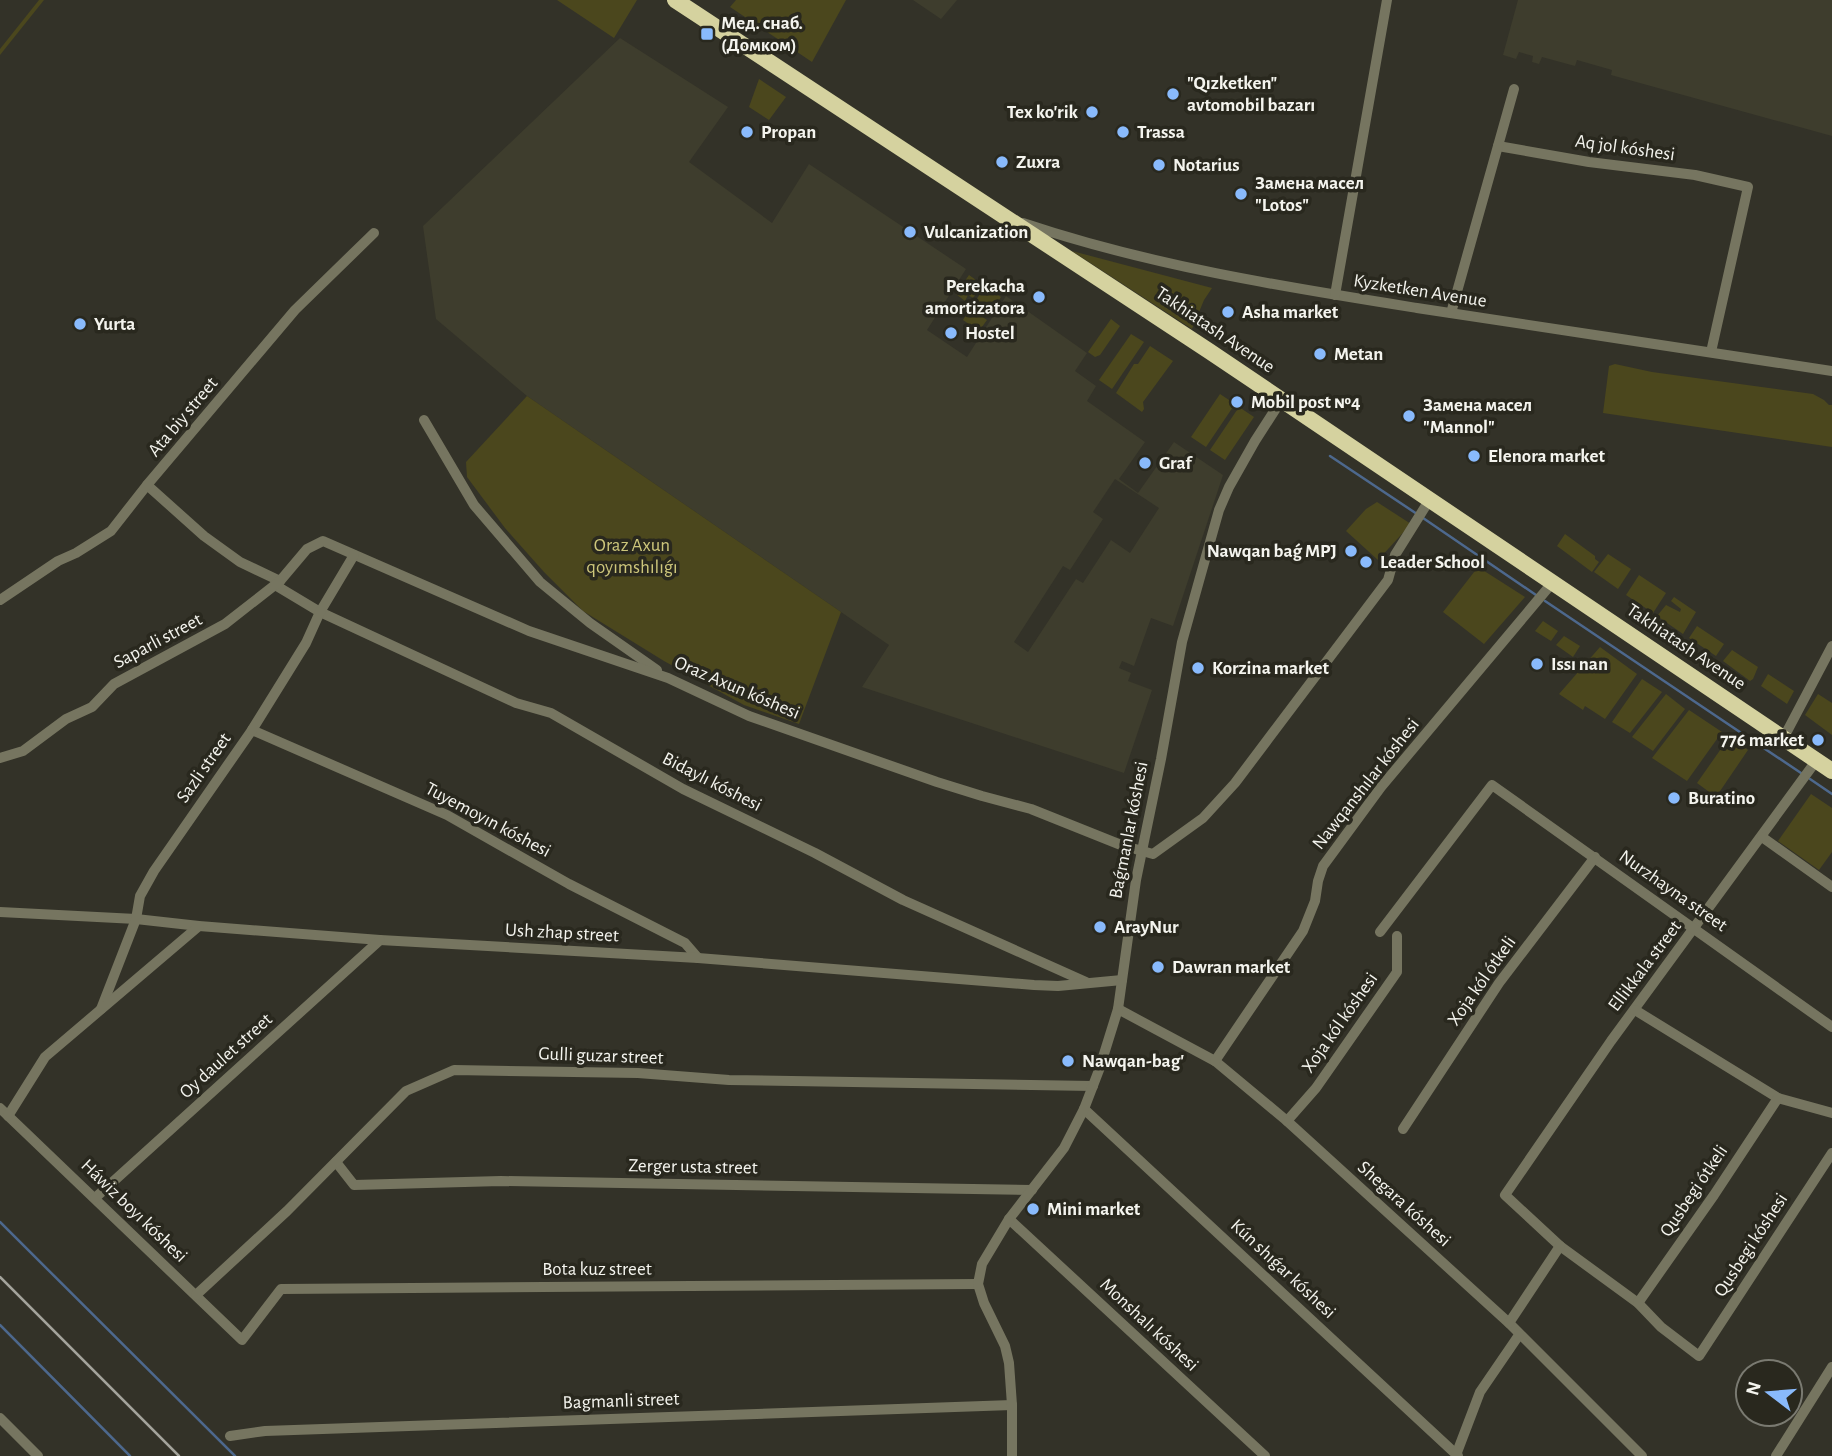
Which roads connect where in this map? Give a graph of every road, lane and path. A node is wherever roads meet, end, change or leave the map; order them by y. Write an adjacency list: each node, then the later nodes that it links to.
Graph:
1 (675, 0): 5 (highway, Takhiatash Avenue)
2 (1387, 0): 7 (street)
3 (1514, 89): 4 (street)
4 (1498, 146): 8 (street); 9 (street, Aq jol kóshesi)
5 (1008, 218): 7 (street, Kyzketken Avenue); 11 (highway, Takhiatash Avenue)
6 (374, 233): 13 (street, Ata biy street)
7 (1335, 295): 8 (street, Kyzketken Avenue)
8 (1451, 313): 9 (street, Kyzketken Avenue)
9 (1712, 352): 10 (street, Kyzketken Avenue)
10 (1832, 371)
11 (1282, 399): 14 (highway, Takhiatash Avenue); 29 (street, Baǵmanlar kóshesi)
12 (424, 420): 22 (street)
13 (147, 485): 18 (street, Bidaylı kóshesi); 19 (street, Ata biy street)
14 (1430, 499): 17 (highway, Takhiatash Avenue); 29 (street)
15 (323, 541): 16 (street, Oraz Axun kóshesi); 18 (street, Saparli street)
16 (354, 555): 20 (street, Sazli street); 22 (street, Oraz Axun kóshesi)
17 (1553, 582): 24 (highway, Takhiatash Avenue); 46 (street, Nawqanshılar kóshesi)
18 (277, 583): 20 (street, Bidaylı kóshesi); 25 (street, Saparli street)
19 (0, 600)
20 (320, 612): 23 (street, Sazli street); 41 (street, Bidaylı kóshesi)
21 (1832, 646): 24 (street)
22 (668, 678): 29 (street, Oraz Axun kóshesi)
23 (252, 730): 33 (street, Sazli street); 39 (street, Tuyemoyın kóshesi)
24 (1783, 738): 26 (highway, Takhiatash Avenue)
25 (0, 758)
26 (1816, 761): 27 (highway, Takhiatash Avenue); 28 (street, Ellikkala street)
27 (1832, 771)
28 (1762, 837): 31 (street); 35 (street, Ellikkala street)
29 (1143, 850): 40 (street, Baǵmanlar kóshesi)
30 (1595, 857): 35 (street, Nurzhayna street); 36 (street, Nurzhayna street); 53 (street, Xoja kól ótkeli)
31 (1832, 887)
32 (0, 912): 33 (street, Ush zhap street)
33 (135, 919): 34 (street, Ush zhap street); 42 (street, Sazli street)
34 (199, 926): 38 (street, Ush zhap street); 42 (street, Sazli street)
35 (1695, 928): 44 (street, Ellikkala street); 45 (street, Nurzhayna street)
36 (1380, 932)
37 (1397, 936): 52 (street, Xoja kól kóshesi)
38 (380, 940): 39 (street, Ush zhap street); 57 (street, Oy daulet street)
39 (698, 958): 41 (street, Ush zhap street)
40 (1122, 980): 41 (street, Ush zhap street); 43 (street, Baǵmanlar kóshesi)
41 (1089, 983)
42 (101, 1009): 50 (street, Sazli street)
43 (1118, 1009): 46 (street, Shegara kóshesi); 47 (street, Baǵmanlar kóshesi)
44 (1635, 1010): 48 (street); 59 (street, Ellikkala street)
45 (1832, 1027)
46 (1215, 1061): 52 (street, Shegara kóshesi)
47 (1093, 1086): 49 (street, Baǵmanlar kóshesi); 55 (street, Gulli guzar street)
48 (1778, 1098): 51 (street); 62 (street, Qusbegi ótkeli)
49 (1084, 1109): 56 (street, Baǵmanlar kóshesi); 70 (street, Kún shıǵar kóshesi)
50 (4, 1112): 57 (street, Háwiz boyı kóshesi)
51 (1832, 1113)
52 (1287, 1121): 63 (street, Shegara kóshesi)
53 (1403, 1129)
54 (1832, 1153): 62 (street, Qusbegi kóshesi)
55 (336, 1162): 56 (street, Zerger usta street); 61 (street, Gulli guzar street)
56 (1032, 1190): 58 (street, Baǵmanlar kóshesi)
57 (96, 1198): 61 (street, Háwiz boyı kóshesi)
58 (1009, 1219): 60 (street, Baǵmanlar kóshesi); 73 (street, Monshalı kóshesi)
59 (1560, 1247): 62 (street); 63 (street)
60 (978, 1284): 65 (street, Bota kuz street); 67 (street)
61 (196, 1295): 65 (street, Háwiz boyı kóshesi)
62 (1638, 1303)
63 (1509, 1323): 64 (street, Shegara kóshesi)
64 (1520, 1335): 70 (street); 74 (street, Shegara kóshesi)
65 (242, 1340)
66 (1832, 1367): 75 (street)
67 (1012, 1405): 69 (street, Bagmanli street); 72 (street)
68 (0, 1418): 71 (street)
69 (230, 1436)
70 (1457, 1455)
71 (37, 1456)
72 (1012, 1456)
73 (1265, 1456)
74 (1642, 1456)
75 (1776, 1456)

